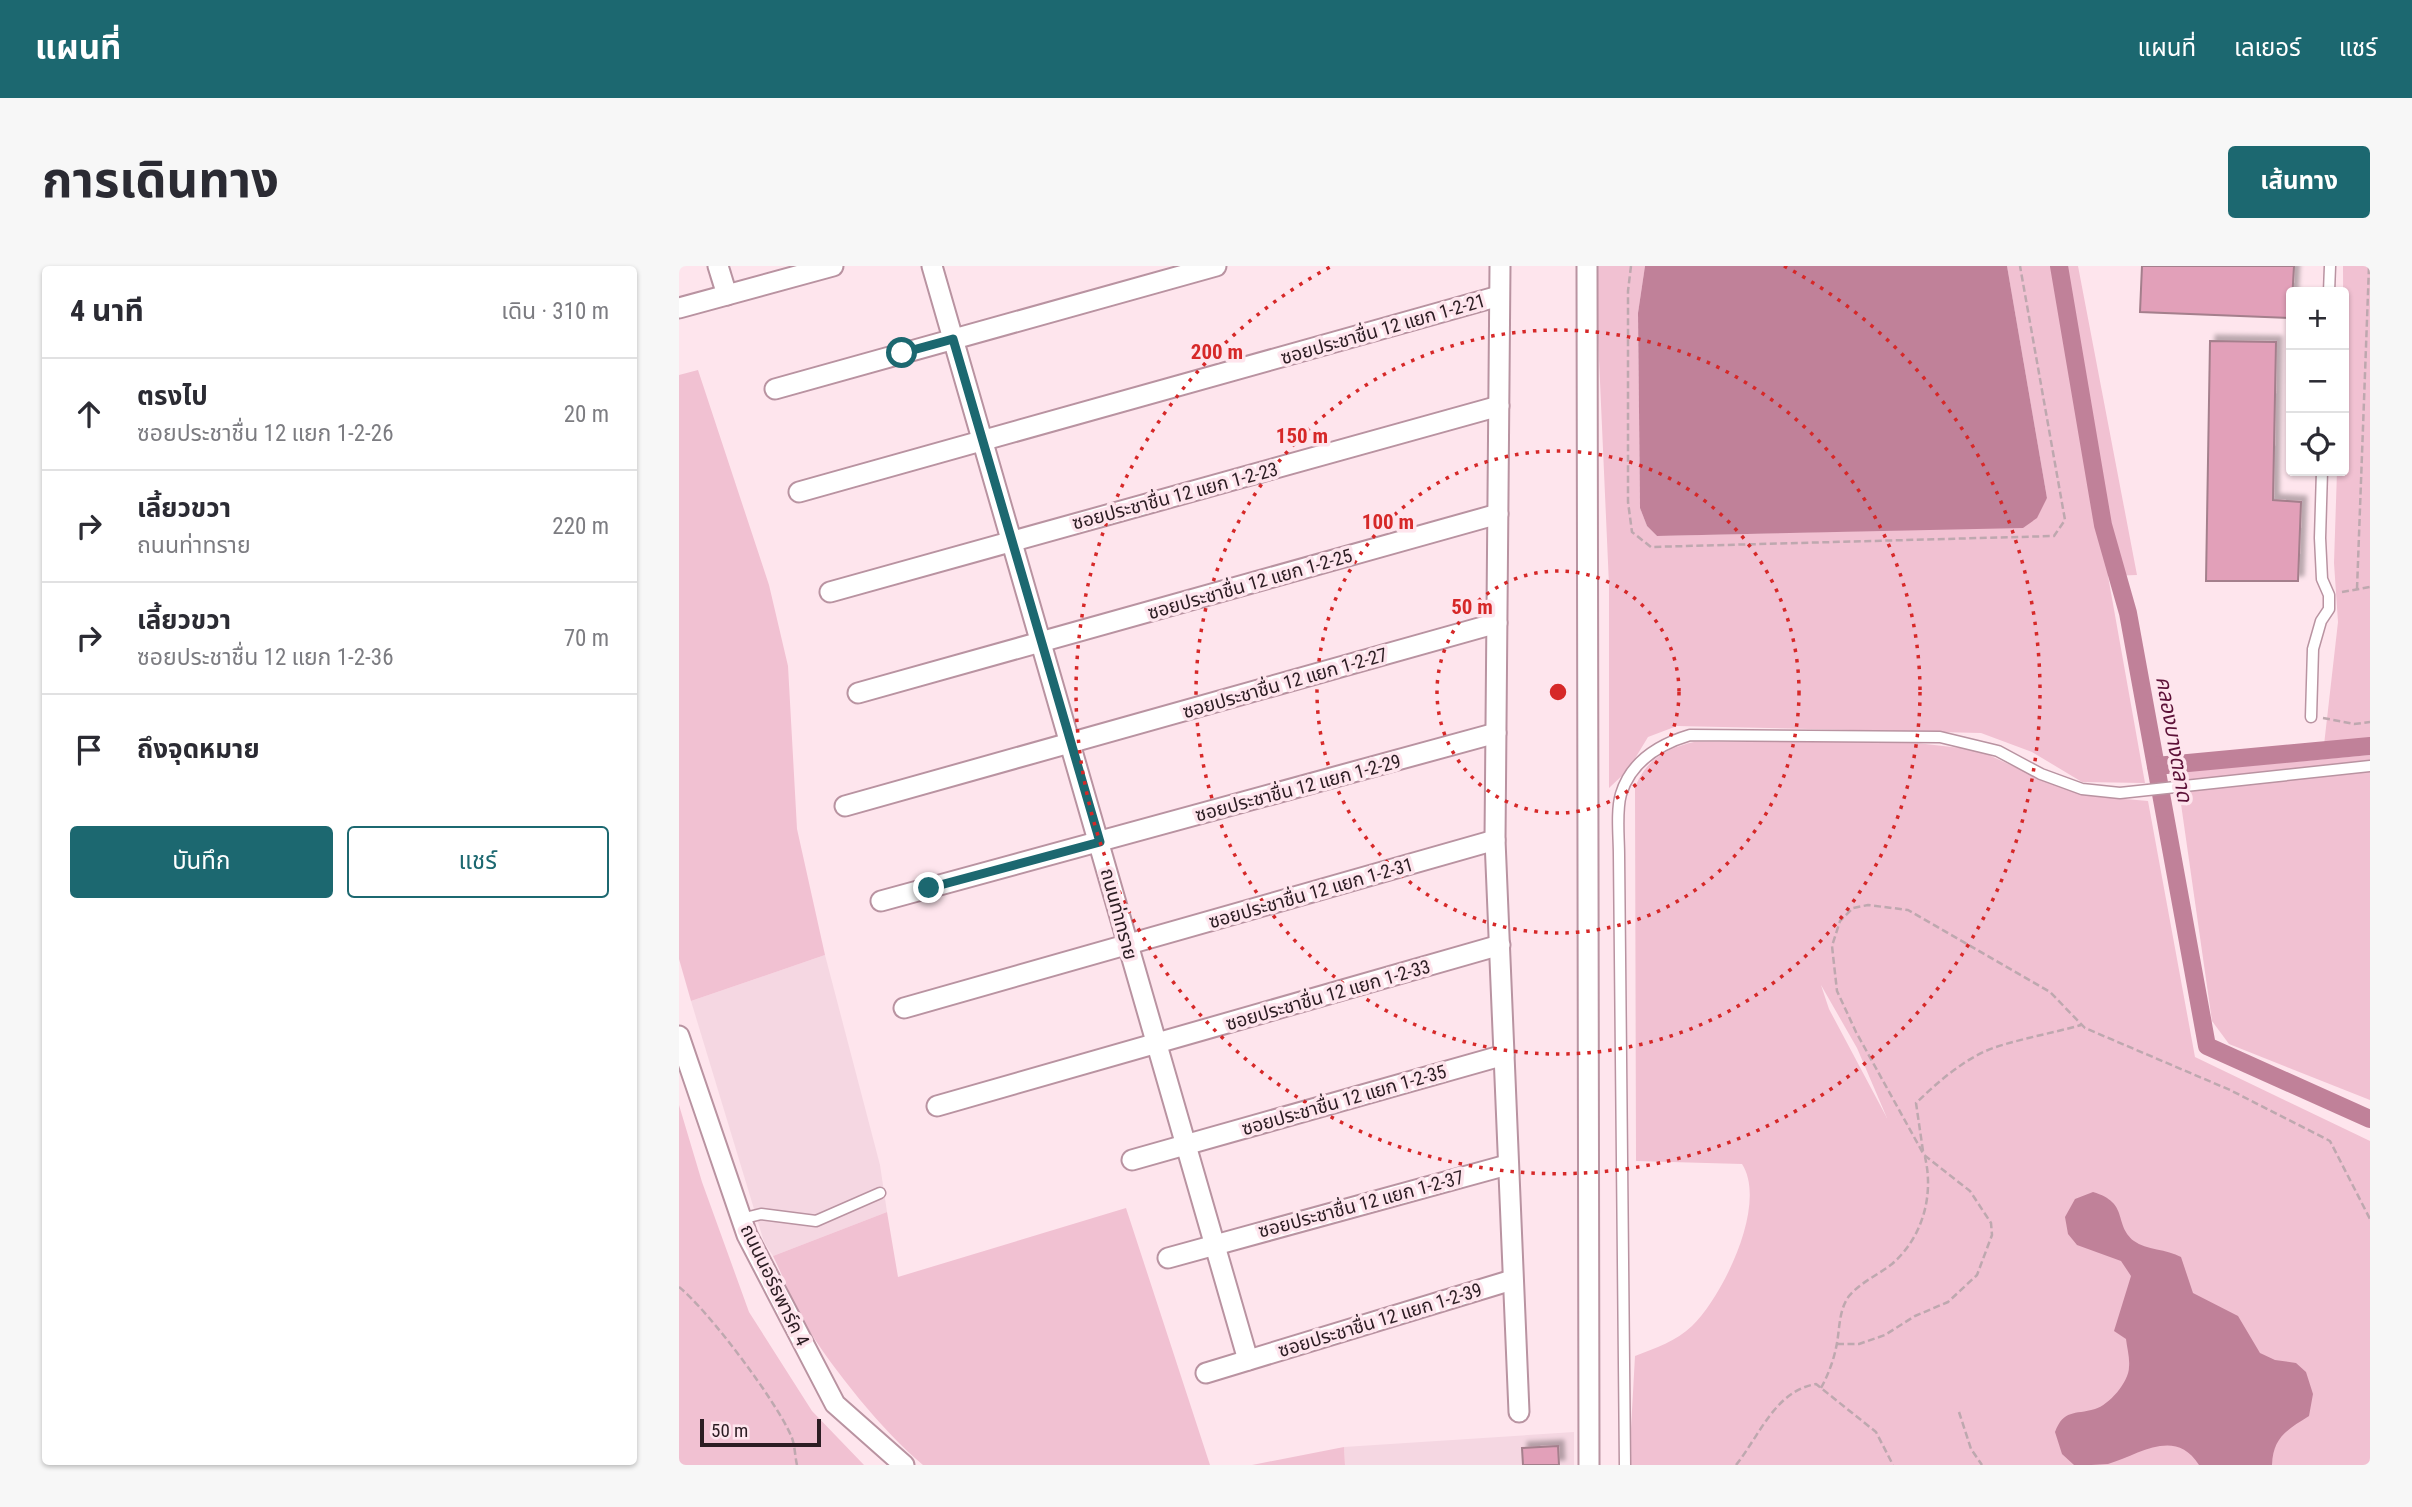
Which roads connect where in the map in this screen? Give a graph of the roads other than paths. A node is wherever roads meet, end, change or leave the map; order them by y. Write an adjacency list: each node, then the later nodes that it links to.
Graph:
1 (718, 266): 9 (street)
2 (833, 266): 9 (street)
3 (932, 266): 12 (street, ถนนท่าทราย)
4 (1216, 266): 12 (street)
5 (1500, 266): 10 (street)
6 (1587, 266): 51 (street)
7 (2330, 266): 8 (lane)
8 (2329, 287)
9 (727, 295): 11 (street)
10 (1500, 296): 14 (street); 15 (street, ซอยประชาชื่น 12 แยก 1-2-21)
11 (679, 308)
12 (953, 339): 13 (street); 15 (street, ถนนท่าทราย)
13 (775, 388)
14 (1499, 406): 18 (street); 19 (street, ซอยประชาชื่น 12 แยก 1-2-23)
15 (983, 442): 17 (street, ซอยประชาชื่น 12 แยก 1-2-21); 19 (street, ถนนท่าทราย)
16 (2322, 476): 24 (lane)
17 (799, 492)
18 (1498, 514): 21 (street); 22 (street, ซอยประชาชื่น 12 แยก 1-2-25)
19 (1013, 540): 20 (street, ซอยประชาชื่น 12 แยก 1-2-23); 22 (street, ถนนท่าทราย)
20 (830, 592)
21 (1497, 623): 25 (street); 26 (street, ซอยประชาชื่น 12 แยก 1-2-27)
22 (1043, 642): 23 (street, ซอยประชาชื่น 12 แยก 1-2-25); 26 (street, ถนนท่าทราย)
23 (858, 693)
24 (2311, 714)
25 (1496, 733): 29 (street); 30 (street, ซอยประชาชื่น 12 แยก 1-2-29)
26 (1072, 743): 28 (street, ซอยประชาชื่น 12 แยก 1-2-27); 30 (street, ถนนท่าทราย)
27 (2370, 766): 52 (lane)
28 (845, 806)
29 (1495, 840): 32 (street, ซอยประชาชื่น 12 แยก 1-2-31); 33 (street)
30 (1100, 842): 31 (street, ซอยประชาชื่น 12 แยก 1-2-29); 32 (street, ถนนท่าทราย)
31 (881, 901)
32 (1127, 945): 34 (street, ซอยประชาชื่น 12 แยก 1-2-31); 36 (street, ถนนท่าทราย)
33 (1500, 945): 36 (street, ซอยประชาชื่น 12 แยก 1-2-33); 37 (street)
34 (904, 1008)
35 (679, 1036): 43 (street, ถนนนอร์ธพาร์ค 4)
36 (1156, 1045): 38 (street, ซอยประชาชื่น 12 แยก 1-2-33); 39 (street, ถนนท่าทราย)
37 (1503, 1055): 39 (street, ซอยประชาชื่น 12 แยก 1-2-35); 41 (street)
38 (937, 1106)
39 (1185, 1146): 40 (street, ซอยประชาชื่น 12 แยก 1-2-35); 44 (street, ถนนท่าทราย)
40 (1132, 1160)
41 (1507, 1165): 44 (street, ซอยประชาชื่น 12 แยก 1-2-37); 46 (street)
42 (880, 1193): 43 (lane)
43 (741, 1219): 50 (street, ถนนนอร์ธพาร์ค 4)
44 (1215, 1244): 45 (street, ซอยประชาชื่น 12 แยก 1-2-37); 47 (street, ถนนท่าทราย)
45 (1168, 1258)
46 (1512, 1280): 47 (street, ซอยประชาชื่น 12 แยก 1-2-39); 49 (street)
47 (1248, 1360): 48 (street, ซอยประชาชื่น 12 แยก 1-2-39)
48 (1206, 1373)
49 (1519, 1412)
50 (904, 1465)
51 (1589, 1465)
52 (1625, 1465)

